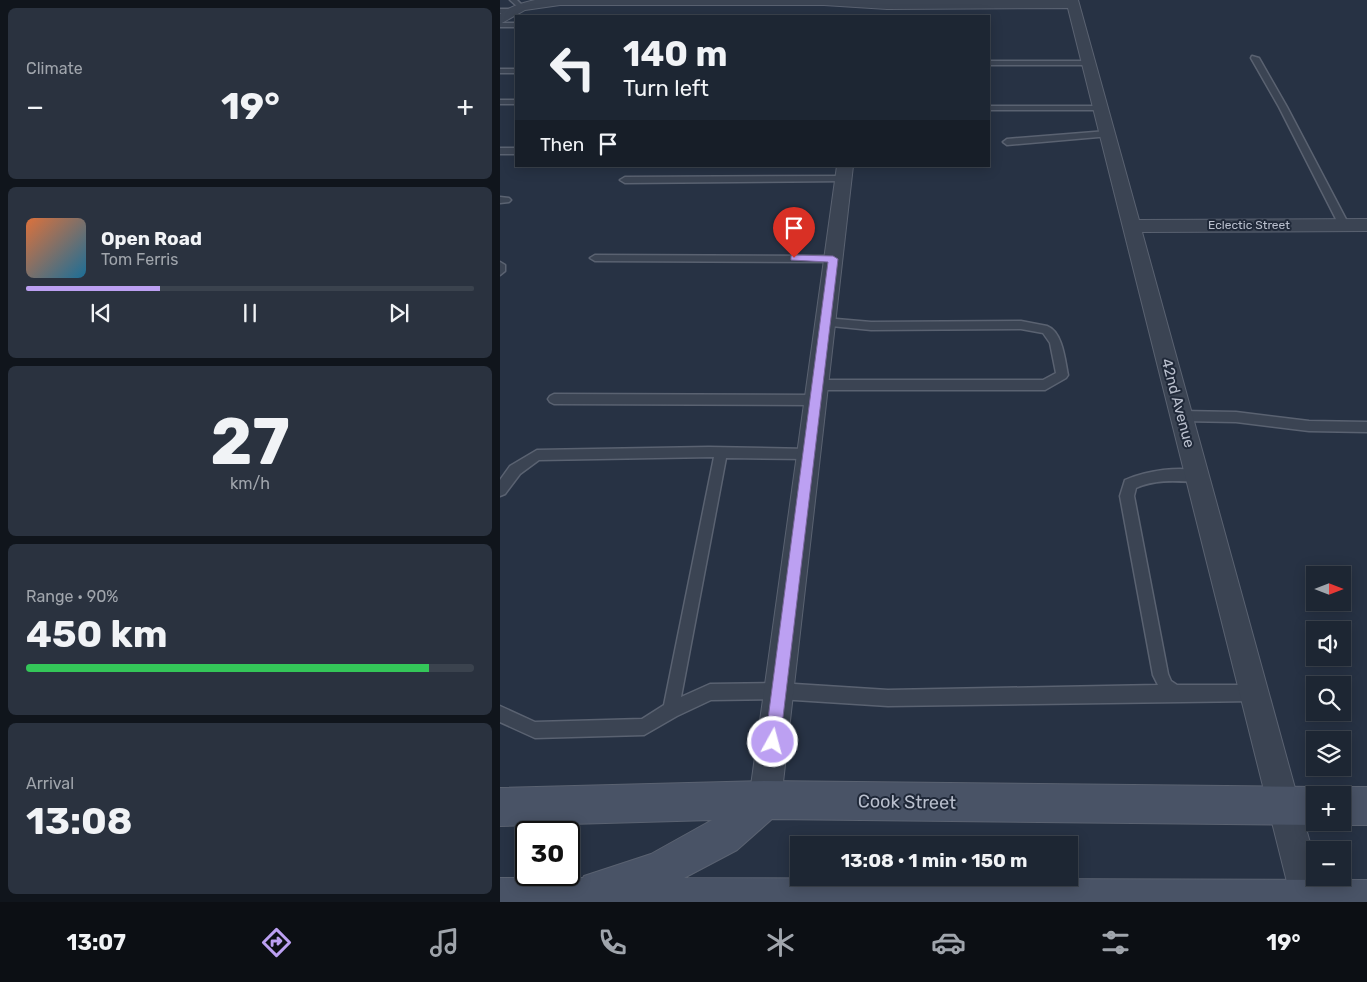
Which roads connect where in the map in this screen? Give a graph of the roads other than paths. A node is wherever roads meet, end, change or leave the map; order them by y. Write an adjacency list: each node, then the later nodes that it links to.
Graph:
1 (597, 1): 2 (street); 7 (street)
2 (707, 1): 3 (street)
3 (751, 1): 4 (street)
4 (827, 1): 8 (street)
5 (956, 2): 6 (street); 8 (street)
6 (1073, 2): 14 (street, 42nd Avenue)
7 (511, 7): 9 (street)
8 (864, 10)
9 (500, 20)
10 (500, 25): 11 (lane)
11 (515, 25)
12 (1255, 58): 27 (lane)
13 (990, 63): 14 (lane)
14 (1088, 63): 20 (street, 42nd Avenue)
15 (500, 71): 16 (lane)
16 (515, 71)
17 (500, 102): 18 (lane)
18 (515, 102)
19 (990, 108): 20 (lane)
20 (1100, 108): 21 (street, 42nd Avenue)
21 (1107, 134): 22 (lane); 29 (street, 42nd Avenue)
22 (1007, 142)
23 (500, 151): 24 (lane)
24 (515, 151)
25 (844, 173): 26 (lane); 31 (street)
26 (625, 180)
27 (1344, 225): 28 (street, Eclectic Street); 29 (street, Eclectic Street)
28 (1367, 225)
29 (1131, 226): 37 (street, 42nd Avenue)
30 (595, 258): 31 (lane)
31 (833, 259): 34 (street)
32 (500, 264): 33 (lane)
33 (500, 271)
34 (825, 322): 35 (street); 35 (lane)
35 (817, 393): 36 (lane); 40 (street)
36 (554, 399)
37 (1182, 416): 38 (lane); 41 (street, 42nd Avenue)
38 (1367, 427)
39 (721, 452): 40 (lane); 42 (lane); 46 (lane)
40 (809, 454): 43 (street)
41 (1197, 476): 44 (lane); 45 (street, 42nd Avenue)
42 (500, 490)
43 (779, 691): 44 (lane); 46 (lane); 48 (street)
44 (1174, 693): 45 (lane)
45 (1255, 694): 50 (street, 42nd Avenue)
46 (671, 710): 47 (lane)
47 (500, 714)
48 (765, 800): 49 (main road, Cook Street); 50 (main road, Cook Street); 54 (main road)
49 (500, 806)
50 (1300, 806): 56 (street, 42nd Avenue)
51 (1351, 806): 52 (main road)
52 (1367, 806)
53 (500, 898): 54 (main road)
54 (573, 898): 56 (main road)
55 (1367, 900): 56 (main road)
56 (1309, 901)

